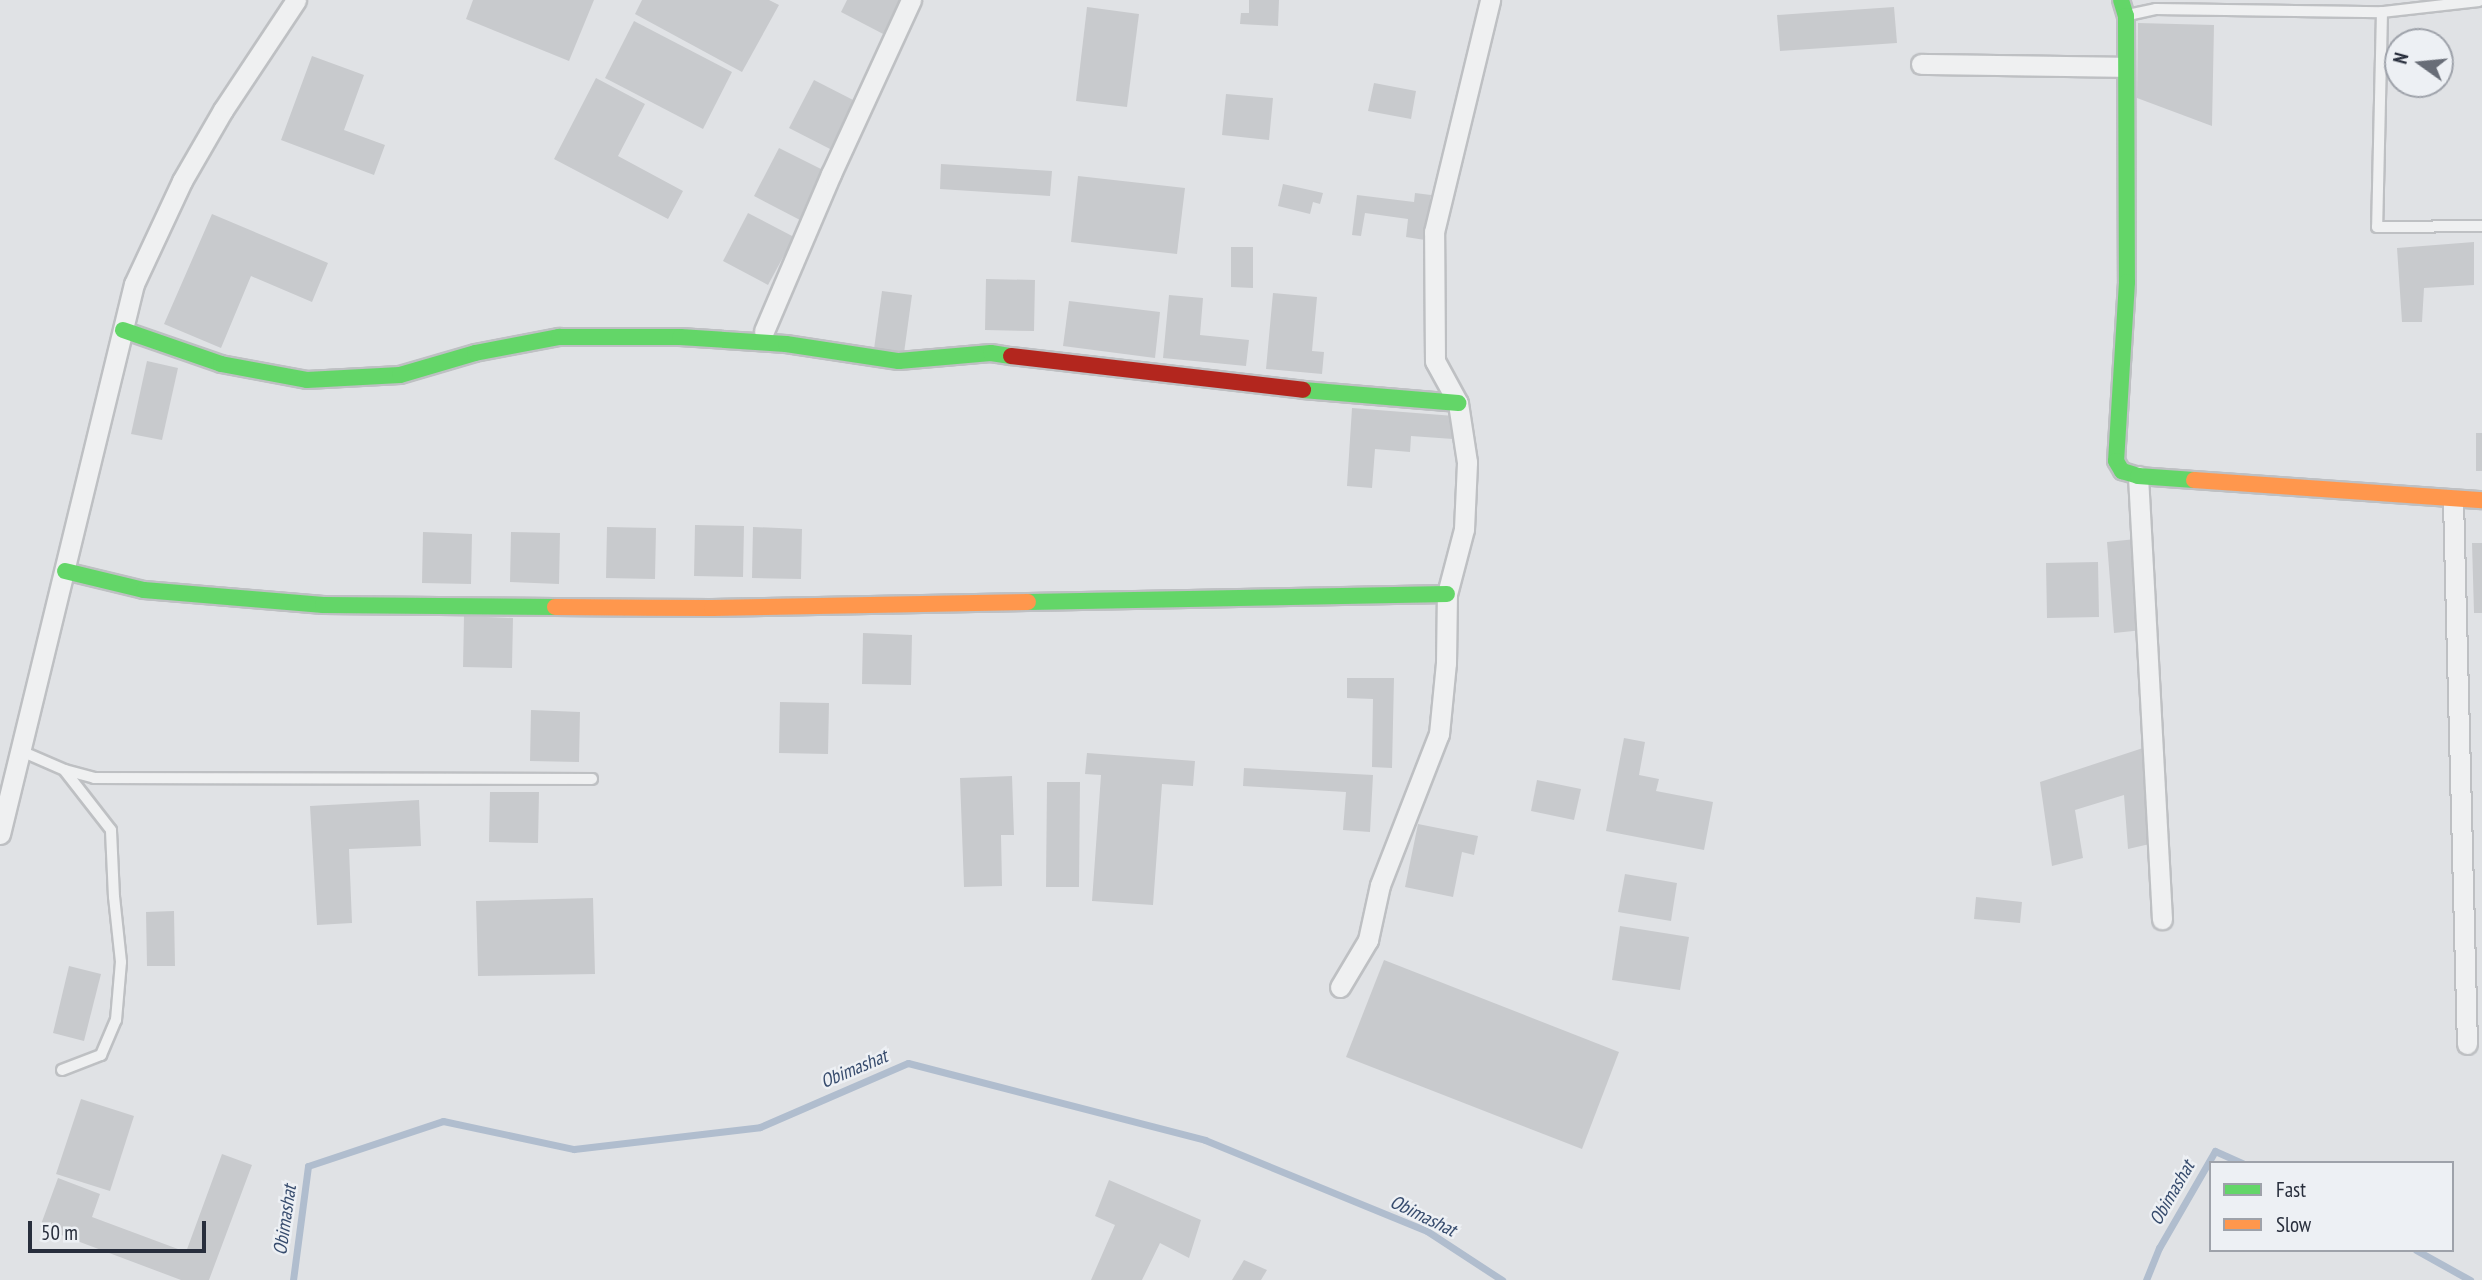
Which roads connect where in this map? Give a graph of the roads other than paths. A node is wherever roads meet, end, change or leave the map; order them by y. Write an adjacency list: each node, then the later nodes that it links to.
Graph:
1 (296, 0): 11 (street)
2 (911, 0): 12 (street)
3 (1490, 0): 13 (street)
4 (2121, 0): 7 (street)
5 (2479, 1): 6 (lane)
6 (2382, 12): 7 (lane); 10 (lane)
7 (2126, 16): 9 (street)
8 (1921, 64): 9 (street)
9 (2124, 67): 14 (street)
10 (2482, 226)
11 (123, 330): 13 (street); 17 (street)
12 (764, 331)
13 (1458, 403): 18 (street)
14 (2138, 475): 15 (street); 23 (street)
15 (2453, 500): 16 (street); 25 (street)
16 (2482, 500)
17 (65, 571): 18 (street); 19 (street)
18 (1447, 594): 24 (street)
19 (20, 751): 20 (lane); 22 (street)
20 (65, 770): 21 (lane); 26 (lane)
21 (592, 779)
22 (0, 834)
23 (2162, 919)
24 (1340, 987)
25 (2467, 1044)
26 (62, 1070)

